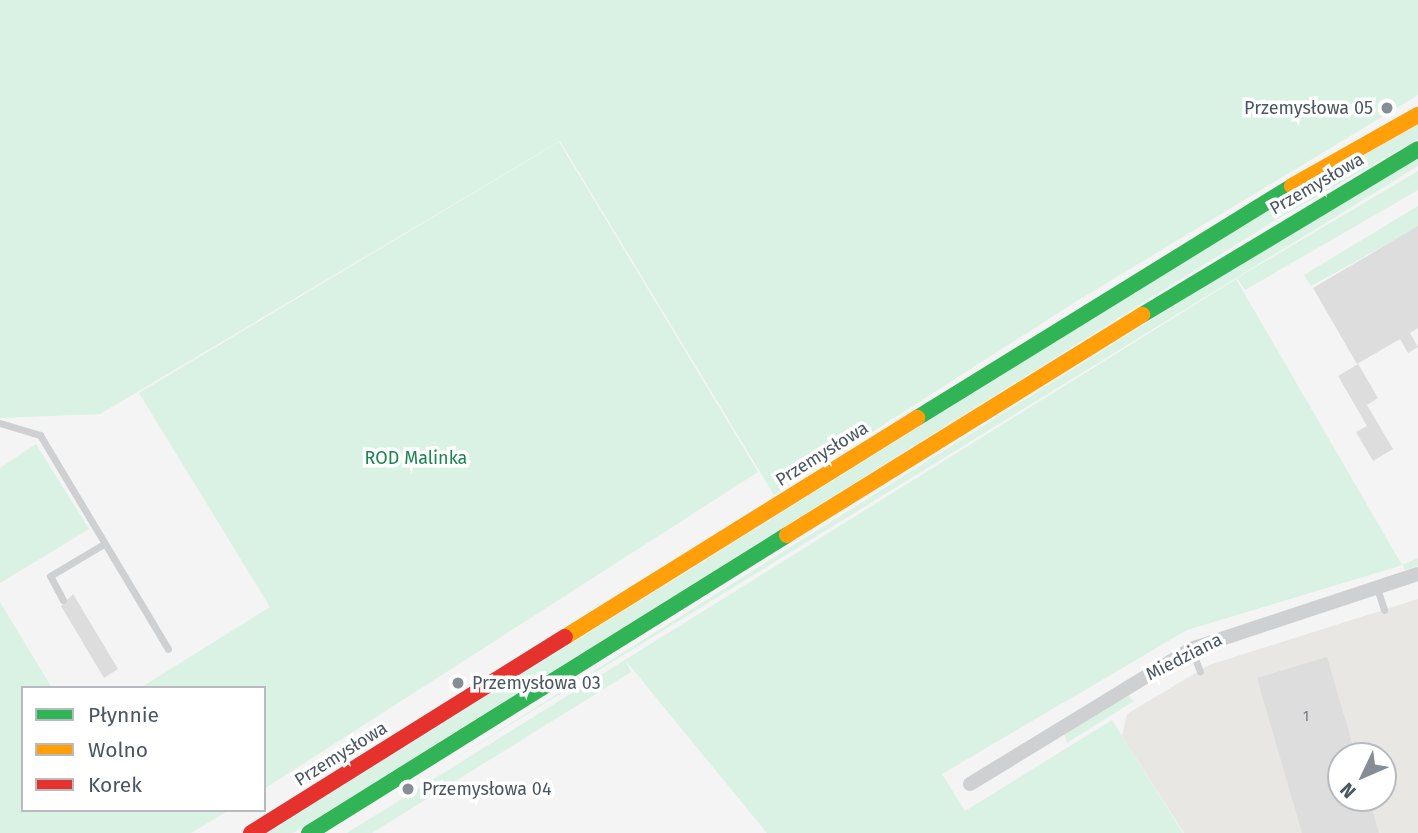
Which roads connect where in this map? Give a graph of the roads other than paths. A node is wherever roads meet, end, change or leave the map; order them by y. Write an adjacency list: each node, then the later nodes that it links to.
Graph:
1 (1418, 115): 13 (main road, Przemysłowa)
2 (1418, 149): 14 (main road, Przemysłowa)
3 (0, 423): 4 (lane)
4 (104, 544): 7 (lane); 9 (lane)
5 (1418, 574): 6 (street, Miedziana)
6 (1377, 587): 8 (lane); 10 (street, Miedziana)
7 (63, 600)
8 (1384, 610)
9 (168, 649)
10 (1191, 649): 11 (lane); 12 (street, Miedziana)
11 (1200, 671)
12 (970, 784)
13 (250, 833)
14 (309, 833)

